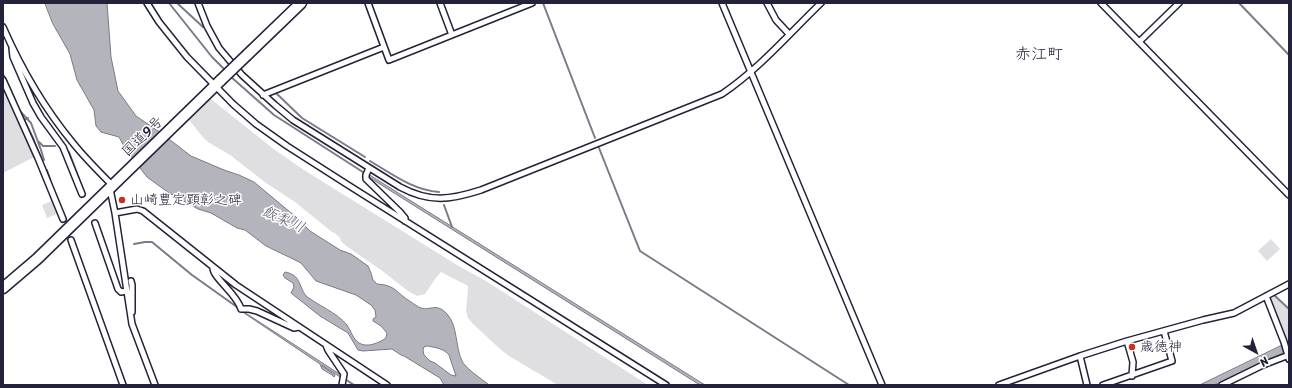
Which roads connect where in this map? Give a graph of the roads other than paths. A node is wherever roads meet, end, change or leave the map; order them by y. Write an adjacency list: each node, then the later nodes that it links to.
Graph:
1 (147, 3): 20 (street)
2 (198, 3): 21 (street)
3 (301, 3): 20 (highway, 国道9号, bridge)
4 (368, 3): 16 (street)
5 (440, 3): 14 (street)
6 (532, 3): 14 (street)
7 (722, 3): 18 (street)
8 (767, 3): 13 (street)
9 (821, 3): 13 (street)
10 (1101, 3): 15 (street)
11 (1179, 3): 15 (street)
12 (3, 27): 17 (street)
13 (790, 34): 18 (street)
14 (452, 35): 16 (street)
15 (1139, 42): 25 (street)
16 (384, 47): 21 (street)
17 (12, 48): 23 (street); 24 (street)
18 (750, 71): 22 (street); 50 (street)
19 (3, 80): 27 (street)
20 (216, 85): 23 (highway, 国道9号); 28 (street)
21 (263, 95): 22 (street)
22 (369, 168): 28 (street)
23 (113, 186): 26 (street); 34 (highway, 国道9号)
24 (82, 194)
25 (1289, 195)
26 (115, 213): 31 (street); 35 (street)
27 (63, 219)
28 (405, 221): 49 (street)
29 (95, 223): 35 (street)
30 (71, 240): 45 (street)
31 (213, 268): 38 (street); 38 (street)
32 (131, 281): 37 (street)
33 (1289, 284): 36 (street)
34 (3, 288)
35 (126, 291): 37 (street)
36 (1266, 296): 39 (street); 43 (street)
37 (131, 318): 46 (street)
38 (299, 327): 41 (street)
39 (1164, 331): 40 (street); 44 (street)
40 (1127, 341): 42 (street); 44 (street)
41 (326, 345): 47 (street); 48 (street)
42 (1080, 356): 51 (street); 52 (street)
43 (1288, 356): 54 (street)
44 (1132, 376): 53 (street)
45 (123, 385)
46 (155, 385)
47 (342, 385)
48 (387, 385)
49 (666, 385)
50 (882, 385)
51 (999, 385)
52 (1087, 385)
53 (1103, 385)
54 (1222, 385)

